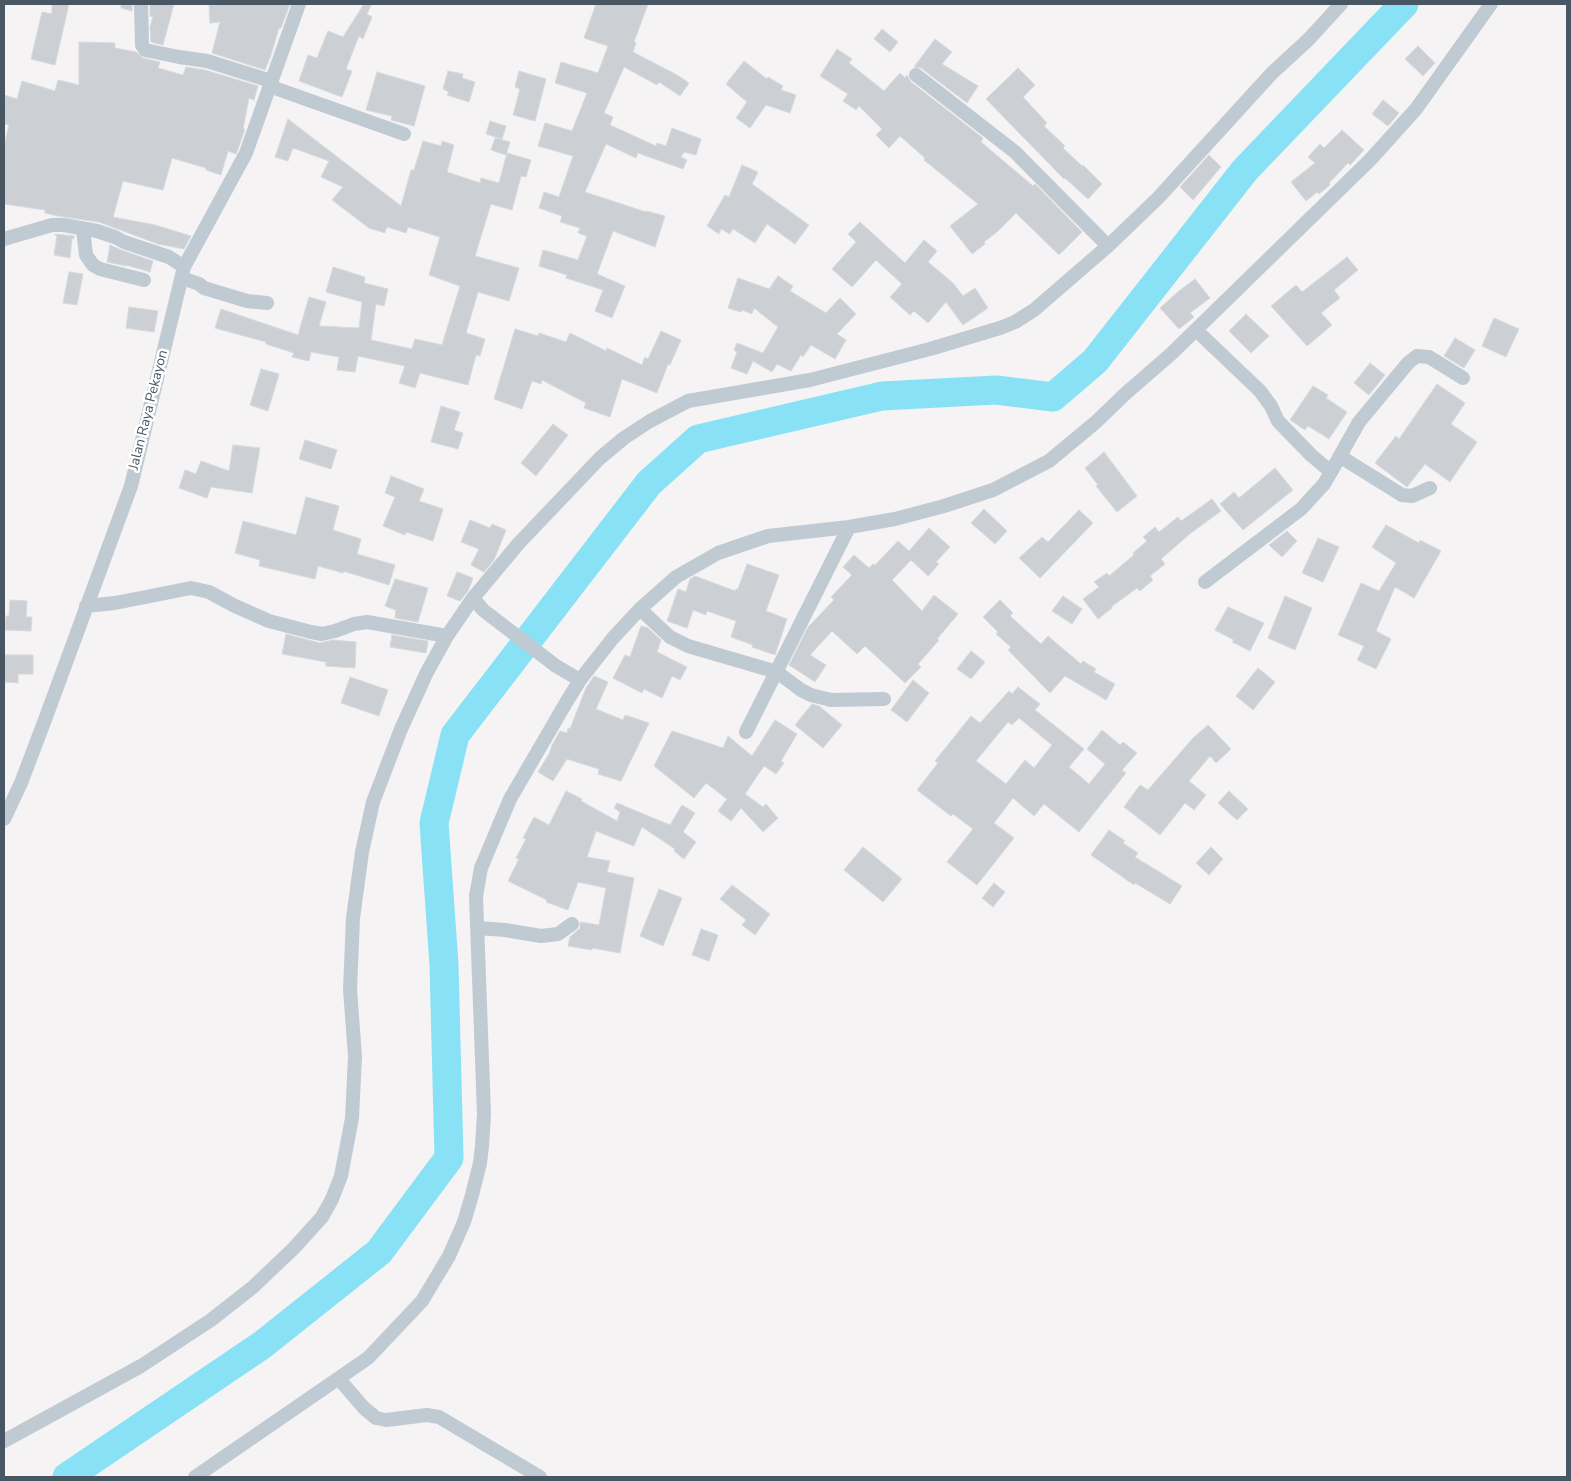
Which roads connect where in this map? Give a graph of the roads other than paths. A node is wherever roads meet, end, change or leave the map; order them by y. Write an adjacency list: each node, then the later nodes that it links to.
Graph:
1 (141, 4): 6 (street)
2 (299, 4): 6 (street, Jalan Raya Pekayon)
3 (1341, 4): 10 (street)
4 (1491, 4): 14 (street)
5 (916, 75): 10 (street)
6 (270, 84): 7 (street); 11 (street, Jalan Raya Pekayon)
7 (404, 134)
8 (83, 229): 9 (street); 11 (street); 12 (street)
9 (4, 239)
10 (1108, 246): 21 (street)
11 (184, 275): 13 (street); 22 (street, Jalan Raya Pekayon)
12 (144, 280)
13 (267, 303)
14 (1196, 330): 17 (street); 19 (street)
15 (1463, 378): 16 (street)
16 (1341, 456): 17 (street); 18 (street)
17 (1331, 472): 20 (street)
18 (1430, 488)
19 (849, 527): 23 (street); 25 (street)
20 (1205, 582)
21 (473, 598): 24 (street); 26 (street)
22 (93, 605): 24 (street); 29 (street, Jalan Raya Pekayon)
23 (640, 609): 25 (street); 26 (street)
24 (447, 636): 33 (street)
25 (777, 672): 27 (street); 28 (street)
26 (580, 680): 31 (street)
27 (884, 700)
28 (746, 732)
29 (4, 819)
30 (572, 924): 31 (street)
31 (478, 928): 32 (street)
32 (339, 1379): 34 (street); 35 (street)
33 (4, 1441)
34 (195, 1477)
35 (540, 1477)

